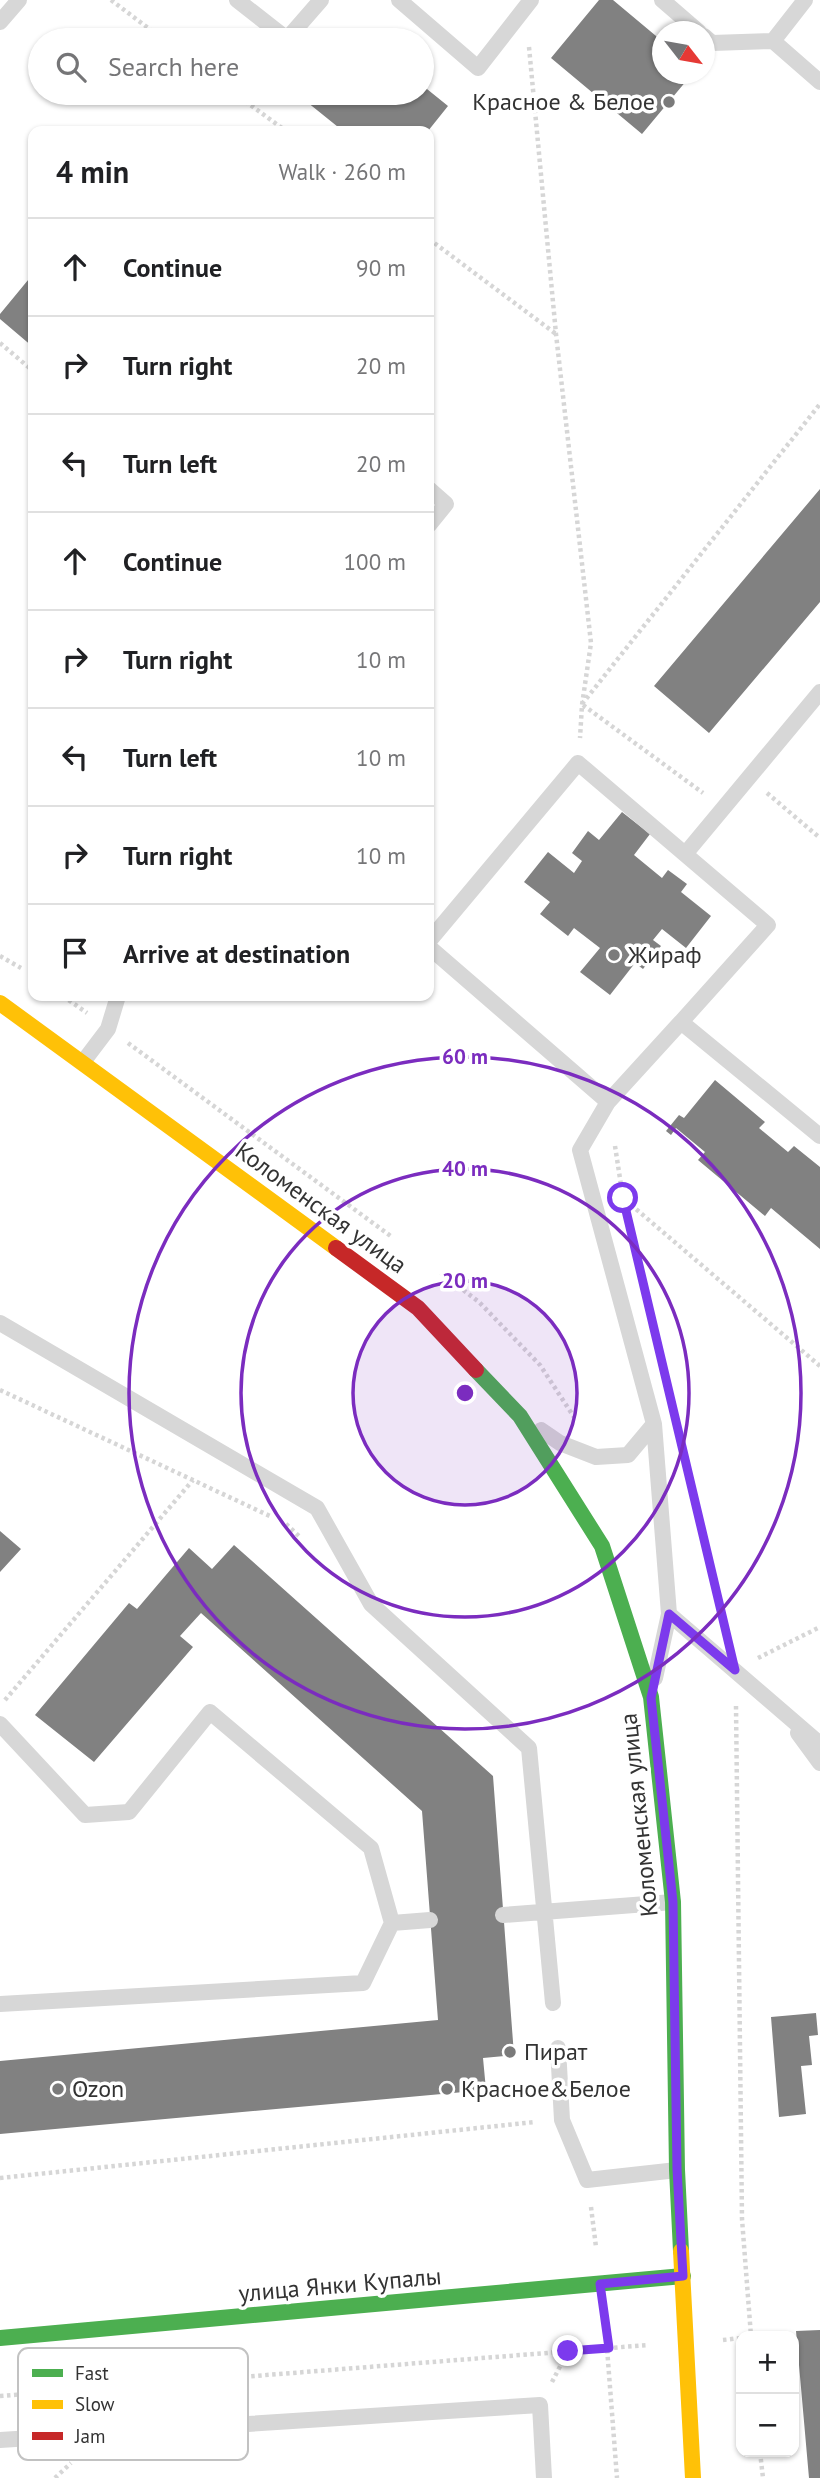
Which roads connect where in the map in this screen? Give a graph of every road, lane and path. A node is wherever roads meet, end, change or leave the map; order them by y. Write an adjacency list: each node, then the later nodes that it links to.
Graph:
1 (19, 0): 10 (lane)
2 (111, 0): 11 (path)
3 (237, 0): 12 (lane)
4 (321, 0): 13 (lane)
5 (399, 0): 14 (lane)
6 (662, 0): 9 (lane)
7 (805, 0): 16 (lane)
8 (528, 4): 15 (lane); 22 (path)
9 (686, 21)
10 (0, 22)
11 (148, 28)
12 (273, 28)
13 (297, 28)
14 (432, 28)
15 (434, 30)
16 (773, 41): 17 (lane); 18 (lane)
17 (715, 43)
18 (820, 82)
19 (250, 105): 20 (path)
20 (279, 126)
21 (434, 243): 22 (path)
22 (556, 334): 29 (path)
23 (0, 343): 24 (path)
24 (28, 367)
25 (820, 404): 29 (path)
26 (434, 493): 27 (lane)
27 (434, 519)
28 (820, 692): 30 (lane)
29 (582, 705): 31 (path)
30 (748, 778): 31 (lane); 32 (path)
31 (723, 807): 33 (lane)
32 (820, 838)
33 (686, 853): 34 (lane); 38 (lane)
34 (434, 936)
35 (434, 951): 40 (lane)
36 (116, 1001): 39 (lane)
37 (0, 1003): 39 (main road, Коломенская улица)
38 (681, 1022): 40 (lane); 41 (lane)
39 (83, 1062): 47 (main road, Коломенская улица)
40 (608, 1101): 42 (path); 48 (lane)
41 (820, 1136)
42 (623, 1198): 43 (path); 45 (path)
43 (626, 1212)
44 (0, 1323): 62 (lane)
45 (820, 1366)
46 (0, 1390): 50 (path)
47 (520, 1416): 48 (lane); 55 (main road, Коломенская улица)
48 (654, 1424): 52 (lane)
49 (684, 1454): 54 (path)
50 (193, 1480): 51 (path); 56 (path)
51 (303, 1540)
52 (669, 1614): 54 (lane); 55 (lane)
53 (820, 1627): 54 (path)
54 (735, 1670): 57 (lane); 75 (path)
55 (651, 1698): 61 (main road, Коломенская улица)
56 (0, 1706)
57 (784, 1714): 59 (lane); 60 (lane)
58 (0, 1724): 65 (lane)
59 (820, 1744)
60 (820, 1763)
61 (673, 1902): 62 (lane); 70 (main road, Коломенская улица)
62 (545, 1912): 63 (lane); 66 (lane)
63 (503, 1915)
64 (430, 1920): 65 (lane)
65 (392, 1923): 67 (lane)
66 (553, 2003)
67 (0, 2004)
68 (558, 2048): 69 (lane)
69 (562, 2120): 71 (path); 72 (lane)
70 (677, 2169): 72 (lane); 73 (main road, Коломенская улица)
71 (0, 2178)
72 (587, 2180): 74 (path)
73 (683, 2276): 74 (main road, улица Янки Купалы); 89 (main road, Коломенская улица)
74 (600, 2284): 76 (main road, улица Янки Купалы); 77 (path)
75 (751, 2331)
76 (0, 2338)
77 (609, 2348): 78 (path); 88 (path)
78 (568, 2351): 79 (path); 82 (path)
79 (248, 2376)
80 (18, 2395): 81 (path)
81 (0, 2396)
82 (540, 2405): 83 (lane); 87 (lane)
83 (248, 2424)
84 (18, 2439): 85 (lane)
85 (0, 2440)
86 (761, 2457): 90 (path)
87 (544, 2478)
88 (617, 2478)
89 (693, 2478)
90 (763, 2478)

